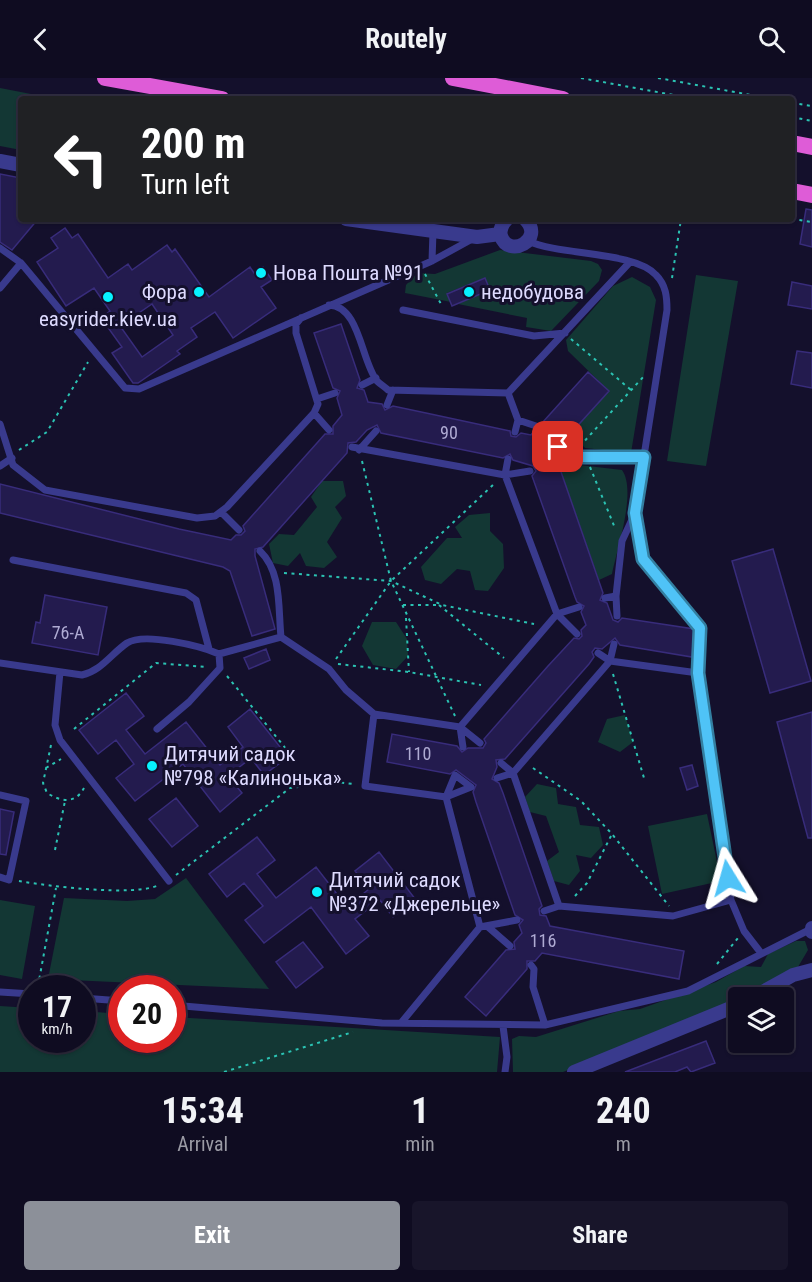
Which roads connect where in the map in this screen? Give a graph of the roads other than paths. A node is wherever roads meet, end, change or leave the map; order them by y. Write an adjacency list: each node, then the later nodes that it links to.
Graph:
1 (105, 78): 3 (highway)
2 (453, 78): 4 (highway)
3 (205, 96)
4 (546, 96)
5 (795, 144): 6 (highway)
6 (812, 147)
7 (0, 161): 8 (street)
8 (18, 164)
9 (795, 192): 10 (highway)
10 (812, 195)
11 (366, 222): 14 (street)
12 (504, 222): 15 (street)
13 (527, 222): 17 (street)
14 (433, 232): 16 (street); 19 (lane)
15 (500, 234): 16 (street); 17 (street)
16 (477, 237): 19 (lane)
17 (528, 241): 20 (lane)
18 (0, 248): 21 (lane)
19 (432, 261): 23 (lane)
20 (630, 262): 26 (lane); 44 (lane)
21 (21, 263): 22 (lane); 25 (lane)
22 (0, 288)
23 (327, 305): 25 (lane); 27 (lane)
24 (403, 310): 26 (lane)
25 (303, 315): 32 (lane)
26 (565, 333): 31 (lane)
27 (376, 378): 28 (lane); 29 (lane)
28 (362, 385)
29 (393, 390): 31 (lane); 33 (lane)
30 (335, 393): 32 (lane)
31 (507, 393): 35 (lane)
32 (317, 399): 34 (lane)
33 (387, 405)
34 (314, 413): 38 (lane); 50 (lane)
35 (518, 420): 37 (lane); 40 (lane)
36 (0, 424): 42 (lane)
37 (539, 427)
38 (329, 430)
39 (376, 431): 49 (lane)
40 (515, 432)
41 (558, 447): 43 (lane)
42 (13, 457): 47 (lane); 50 (lane)
43 (569, 457): 44 (lane); 46 (lane)
44 (644, 457): 51 (lane)
45 (508, 459): 49 (lane)
46 (557, 461)
47 (0, 466)
48 (530, 471): 49 (lane)
49 (505, 475): 58 (lane)
50 (221, 512): 52 (lane)
51 (635, 513): 55 (lane); 69 (lane)
52 (239, 530)
53 (260, 551): 61 (lane)
54 (13, 560): 63 (lane)
55 (616, 596): 56 (lane); 59 (lane)
56 (605, 598)
57 (579, 607): 58 (lane)
58 (557, 614): 60 (lane); 71 (lane)
59 (617, 616)
60 (577, 634)
61 (281, 637): 65 (lane); 70 (lane)
62 (614, 644): 66 (lane)
63 (209, 650): 65 (lane); 68 (lane)
64 (598, 653): 66 (lane)
65 (219, 654): 72 (lane)
66 (610, 661): 69 (lane); 76 (lane)
67 (0, 663): 68 (lane)
68 (60, 672): 80 (lane)
69 (698, 673): 81 (lane)
70 (374, 714): 71 (lane); 85 (lane)
71 (460, 727): 73 (lane); 74 (lane)
72 (157, 729)
73 (480, 743)
74 (463, 747)
75 (501, 763): 76 (lane)
76 (513, 773): 77 (lane); 82 (lane)
77 (497, 778)
78 (0, 795): 79 (lane)
79 (0, 878)
80 (169, 881)
81 (731, 900): 82 (lane); 88 (lane)
82 (562, 906): 83 (lane)
83 (544, 911)
84 (517, 920): 85 (lane)
85 (484, 926): 87 (lane); 96 (lane)
86 (812, 929): 88 (lane)
87 (510, 946)
88 (761, 953): 97 (lane)
89 (531, 965): 97 (lane)
90 (812, 970): 91 (street)
91 (771, 987)
92 (0, 993): 93 (lane)
93 (18, 994)
94 (186, 1006): 96 (lane)
95 (728, 1009): 100 (street)
96 (401, 1023): 98 (lane)
97 (545, 1025): 98 (lane)
98 (502, 1026): 99 (lane)
99 (505, 1072)
100 (574, 1072)

